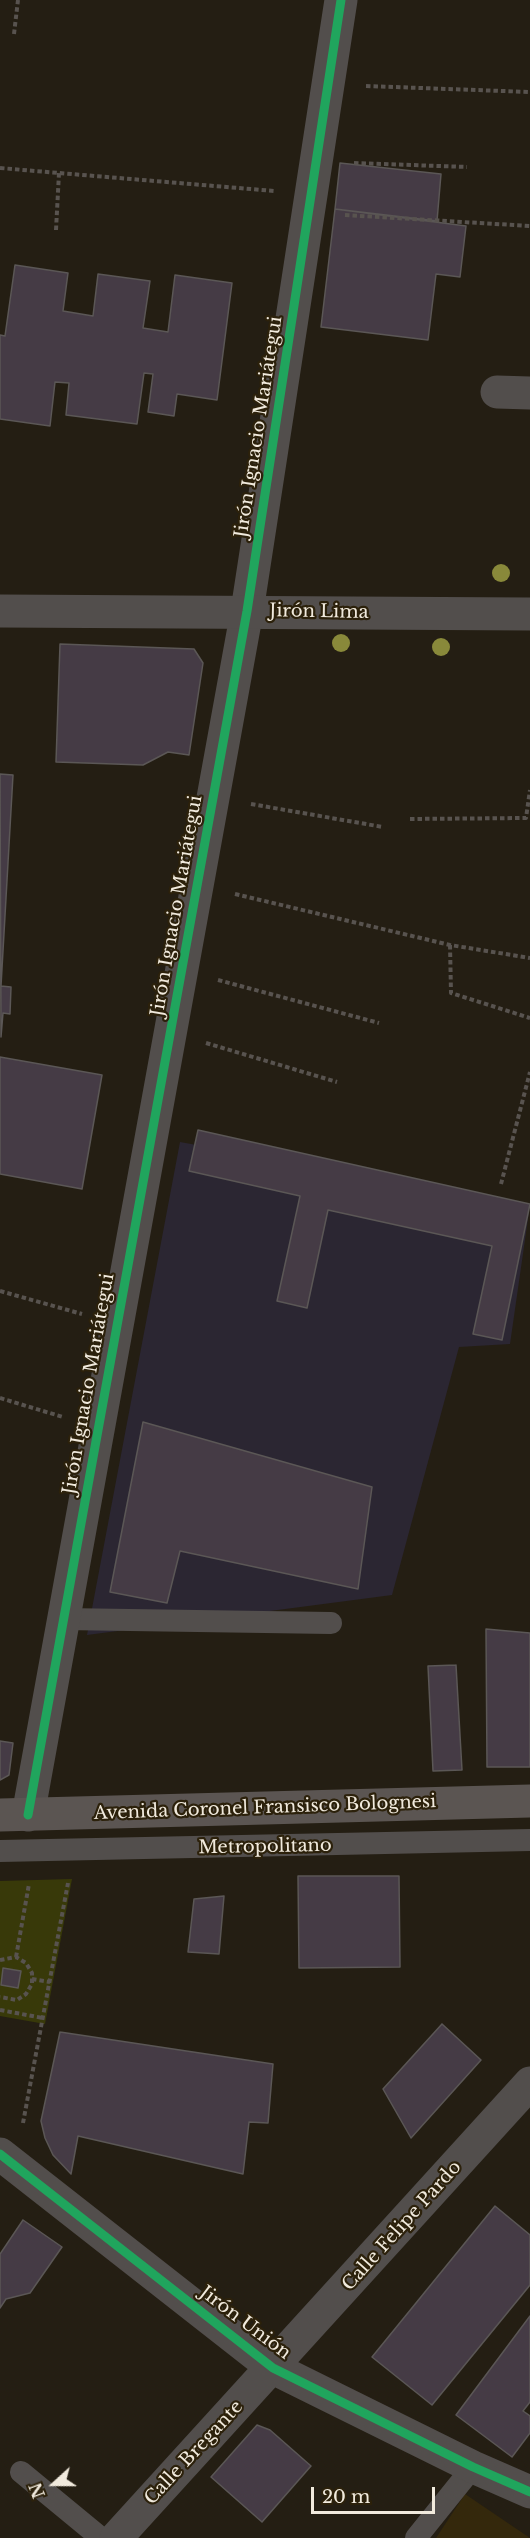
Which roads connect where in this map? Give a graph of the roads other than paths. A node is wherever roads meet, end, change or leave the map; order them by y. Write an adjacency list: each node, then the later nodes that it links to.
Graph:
1 (341, 0): 5 (street, Jirón Ignacio Mariátegui)
2 (496, 392): 3 (street)
3 (530, 393)
4 (0, 611): 5 (street, Jirón Lima)
5 (248, 611): 6 (street, Jirón Lima); 7 (street, Jirón Ignacio Mariátegui)
6 (530, 614)
7 (63, 1619): 8 (lane); 10 (street, Jirón Ignacio Mariátegui)
8 (331, 1623)
9 (530, 1801): 10 (main road, Avenida Coronel Fransisco Bolognesi)
10 (14, 1815)
11 (530, 1840): 12 (lane, Metropolitano)
12 (0, 1851)
13 (530, 2083): 15 (street, Calle Felipe Pardo)
14 (8, 2160): 15 (street, Jirón Unión)
15 (273, 2368): 16 (street, Jirón Unión); 20 (street, Calle Bregante)
16 (473, 2467): 18 (street, Jirón Unión); 21 (lane)
17 (21, 2472): 19 (lane)
18 (530, 2492)
19 (101, 2538)
20 (116, 2538)
21 (416, 2538)

